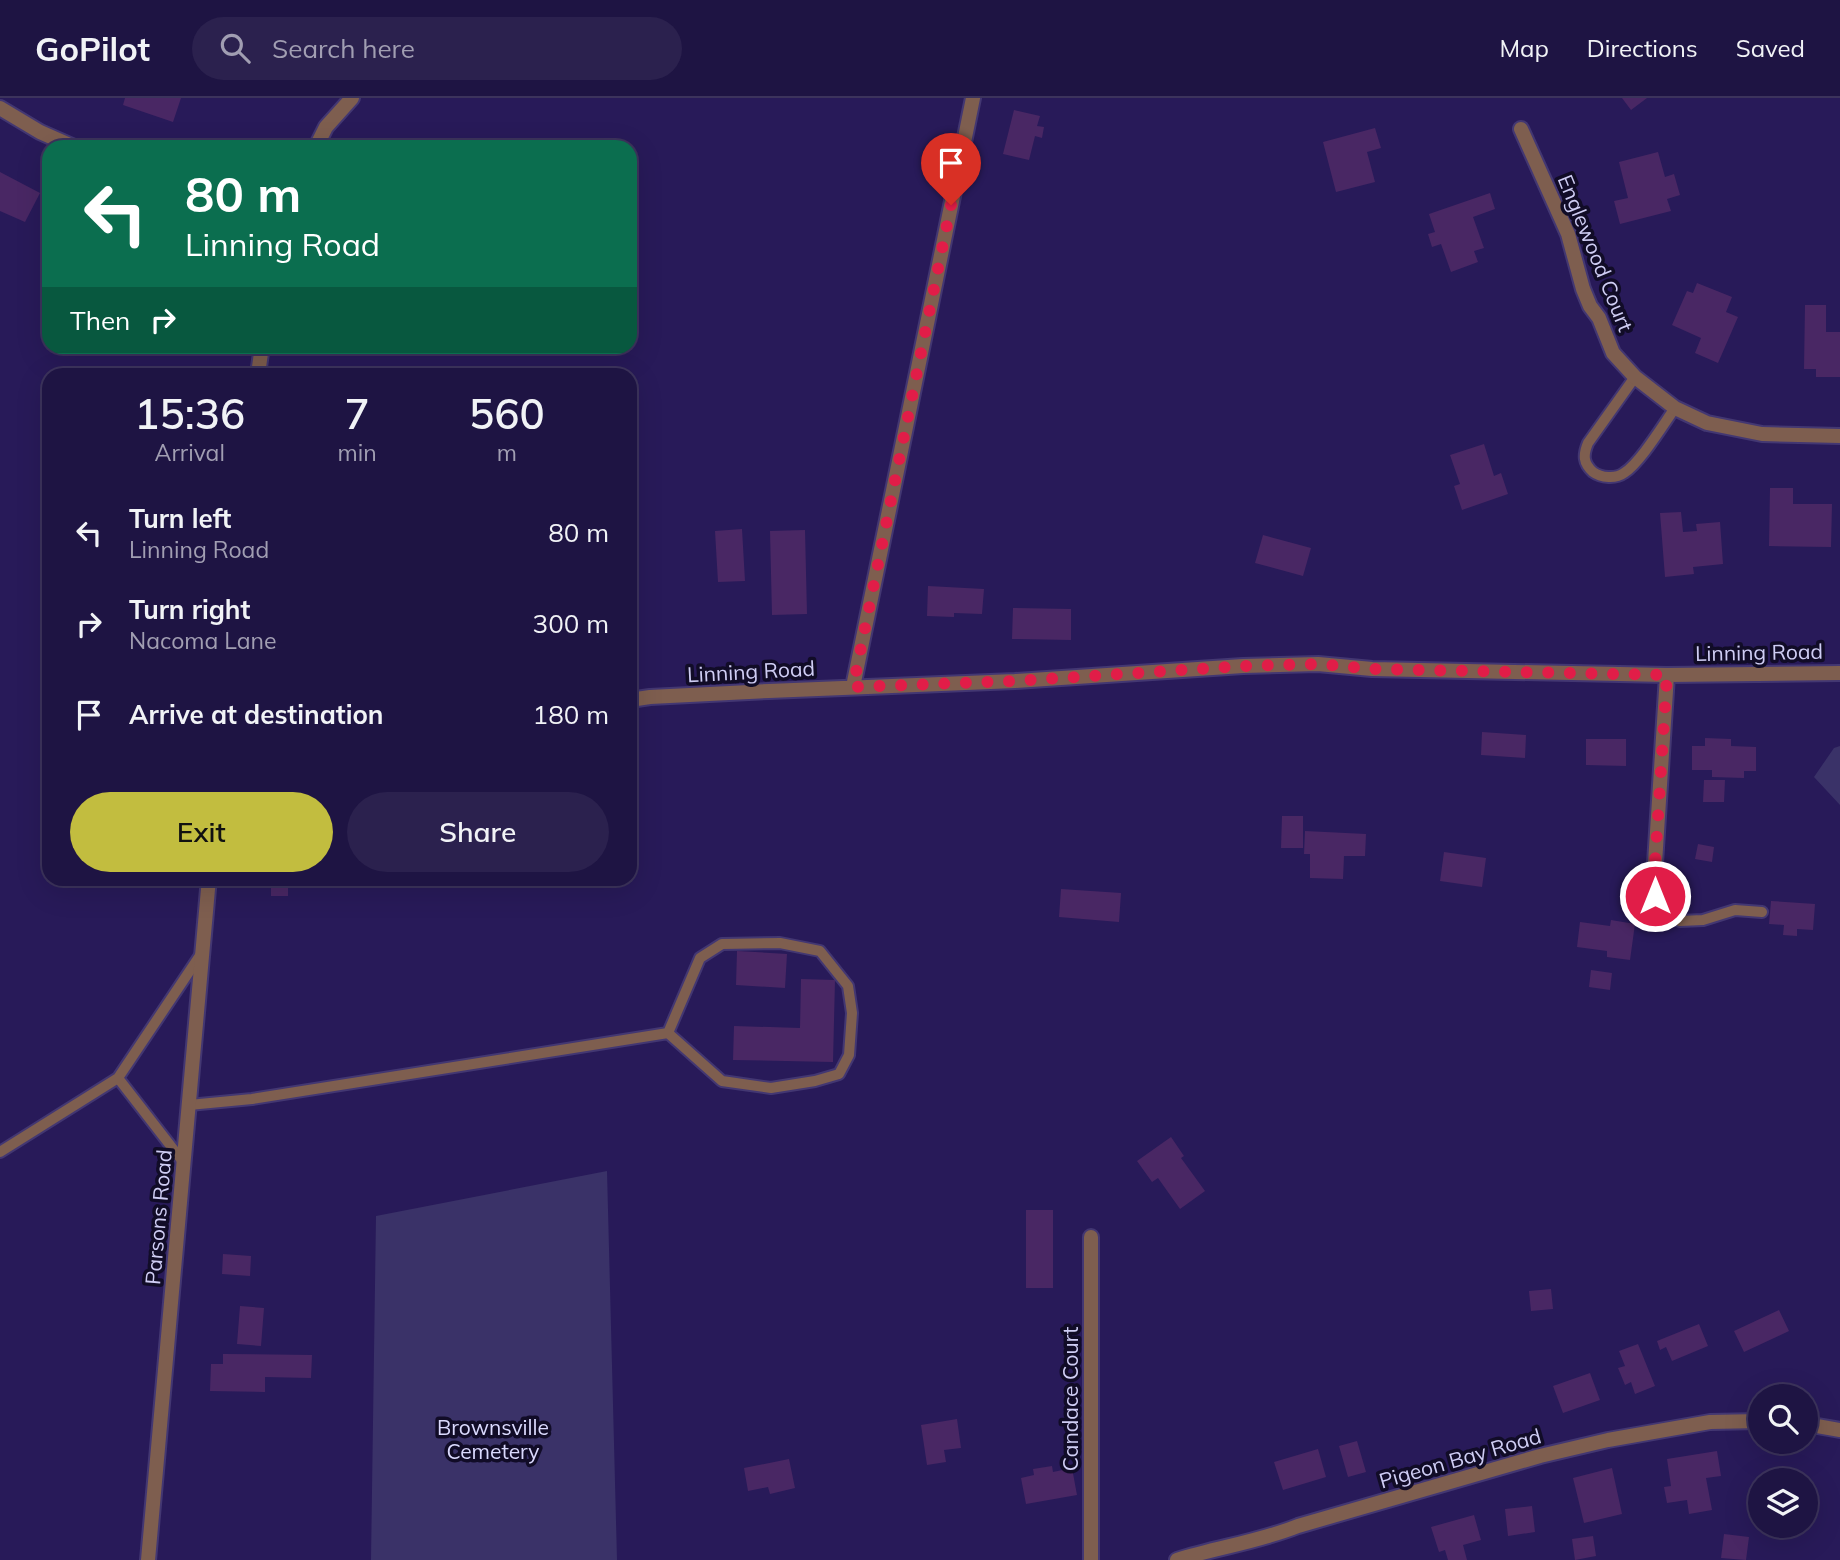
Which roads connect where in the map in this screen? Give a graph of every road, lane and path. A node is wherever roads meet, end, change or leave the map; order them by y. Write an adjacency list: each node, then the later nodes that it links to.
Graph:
1 (352, 98): 6 (street)
2 (973, 98): 12 (street)
3 (0, 108): 5 (street)
4 (1521, 129): 7 (street, Englewood Court)
5 (58, 140)
6 (320, 140)
7 (1635, 377): 8 (street, Englewood Court); 8 (lane)
8 (1675, 408): 9 (street, Englewood Court)
9 (1840, 436)
10 (1840, 673): 11 (street, Linning Road)
11 (1667, 675): 12 (street, Linning Road); 14 (street)
12 (853, 687): 13 (street, Linning Road)
13 (637, 700)
14 (1654, 879): 16 (lane)
15 (208, 886): 17 (street, Parsons Road)
16 (1762, 912)
17 (203, 951): 19 (lane); 20 (street, Parsons Road)
18 (668, 1033): 18 (lane); 20 (lane)
19 (118, 1078): 21 (lane); 22 (lane)
20 (189, 1105): 22 (street, Parsons Road)
21 (0, 1152)
22 (184, 1163): 27 (street, Parsons Road)
23 (1091, 1237): 28 (street, Candace Court)
24 (1748, 1421): 29 (street, Pigeon Bay Road)
25 (1818, 1426): 26 (street)
26 (1840, 1430)
27 (148, 1560)
28 (1091, 1560)
29 (1177, 1560)

